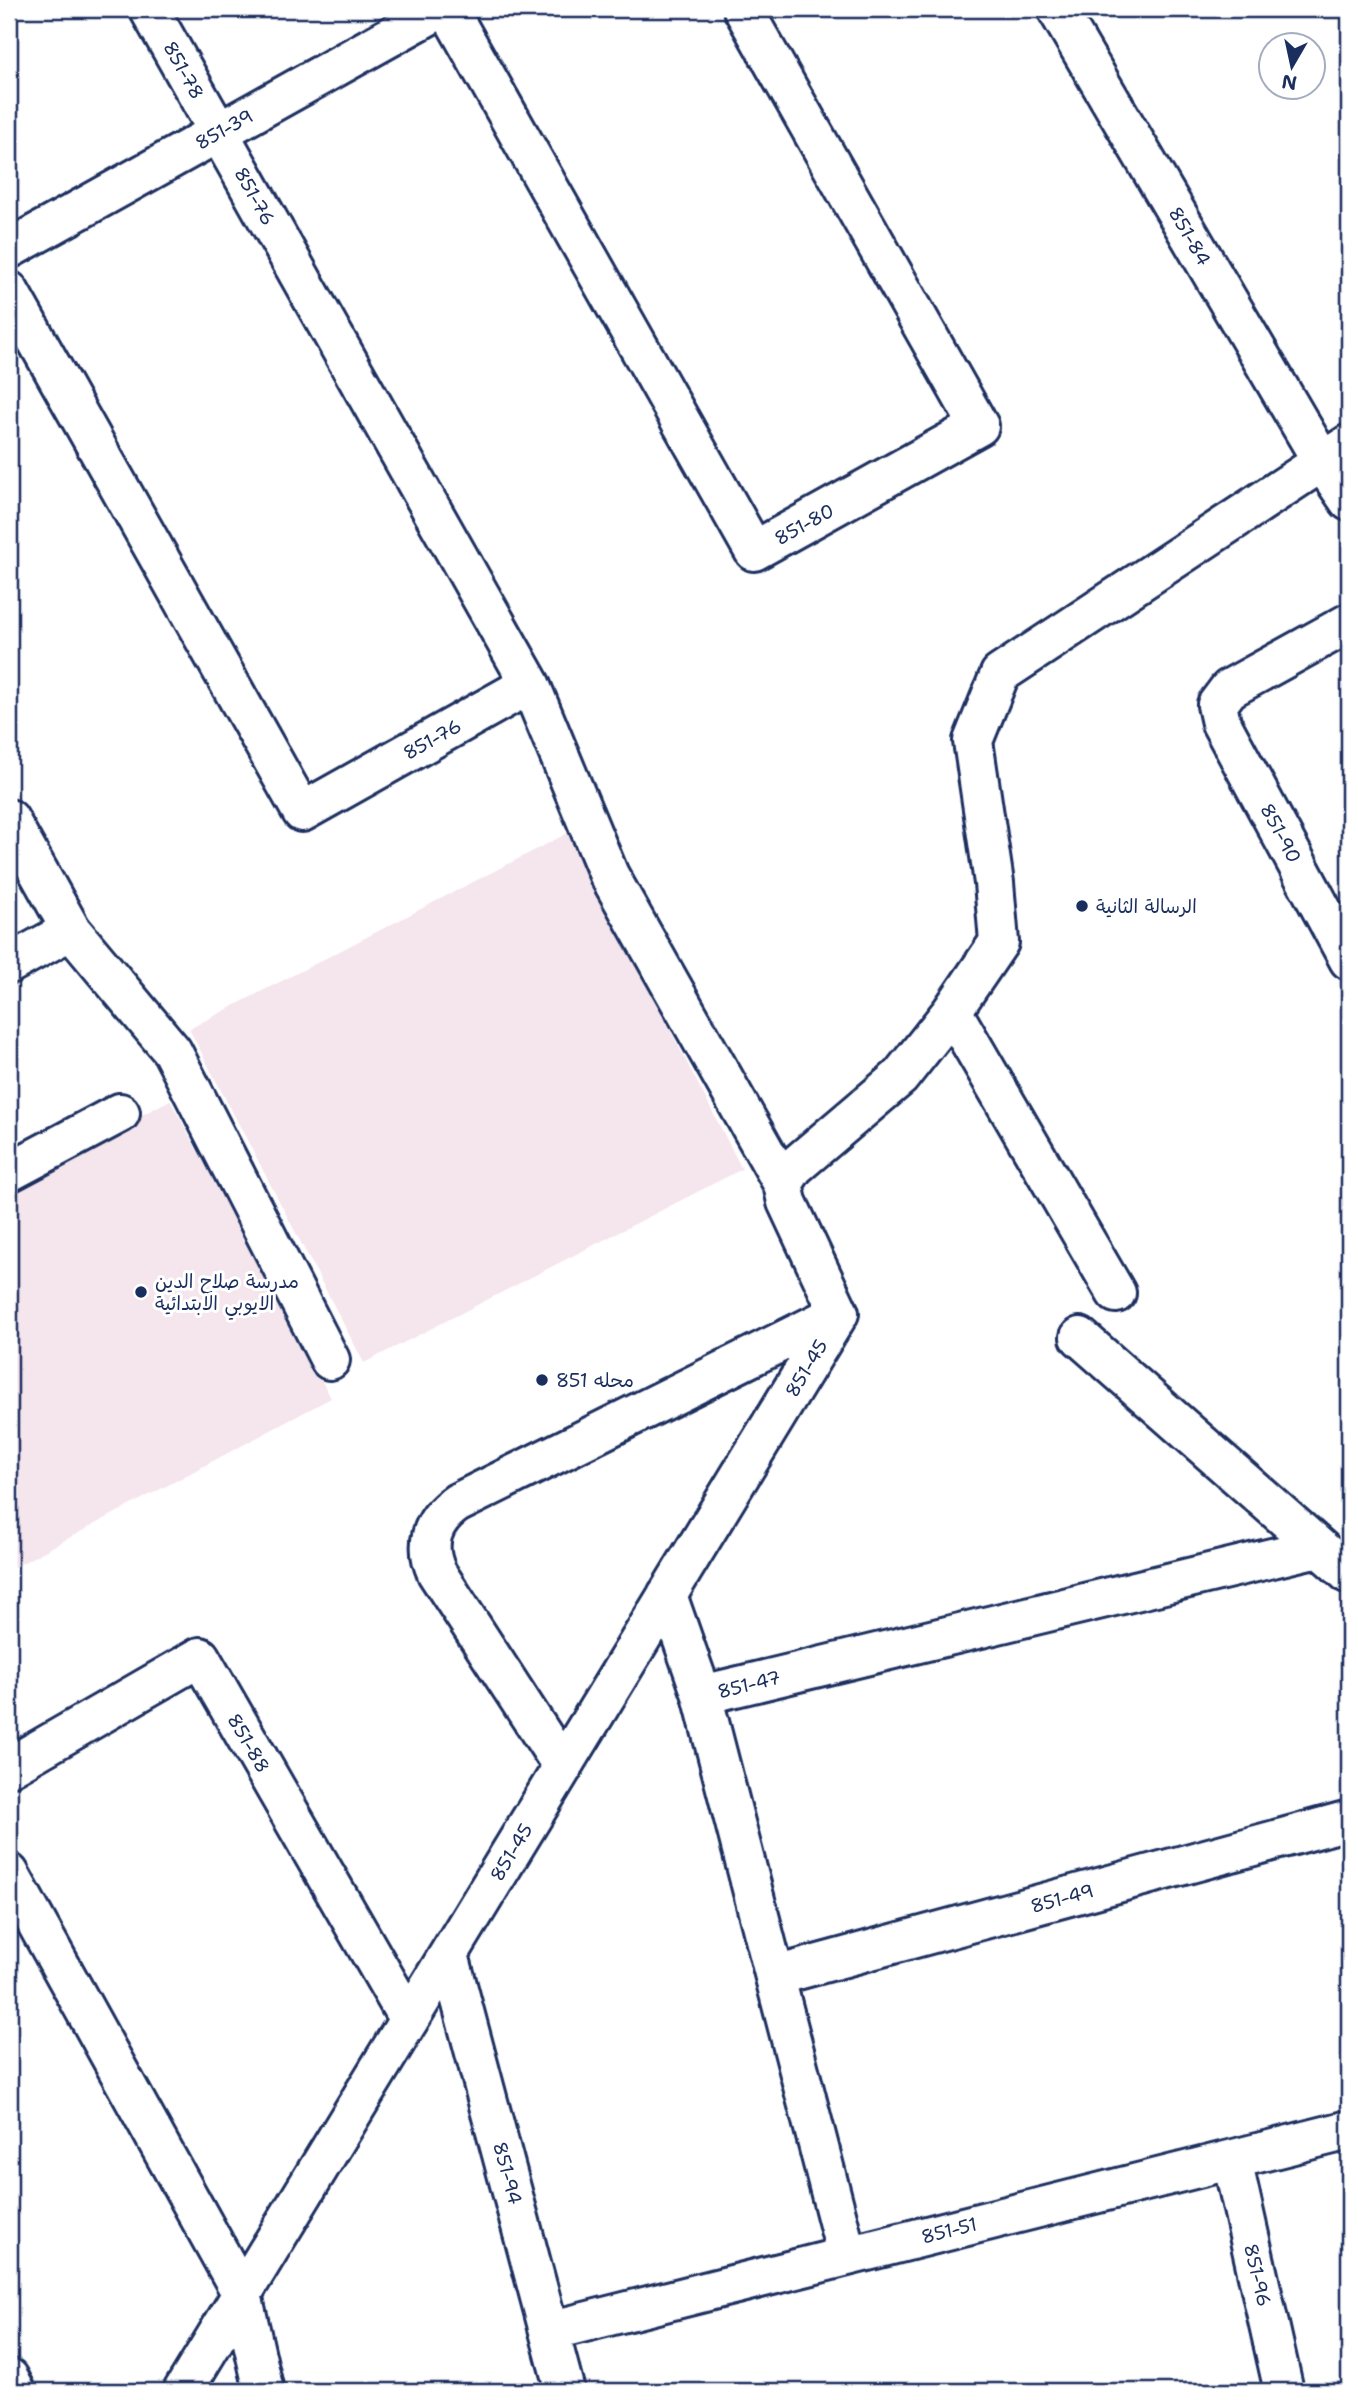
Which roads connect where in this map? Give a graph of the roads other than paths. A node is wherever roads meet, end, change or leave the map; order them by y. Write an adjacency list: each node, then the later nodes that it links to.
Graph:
1 (149, 9): 6 (street, 851-78)
2 (440, 9): 6 (street, 851-39)
3 (448, 9): 4 (street, 851-80)
4 (743, 9)
5 (1057, 9): 9 (street, 851-84)
6 (218, 132): 7 (street, 851-39); 12 (street, 851-76)
7 (9, 249)
8 (9, 291): 12 (street, 851-76)
9 (1336, 454): 10 (street, 851-84); 17 (street)
10 (1349, 501)
11 (1349, 623): 15 (street, 851-90)
12 (530, 684): 20 (street)
13 (9, 820): 14 (street)
14 (71, 930): 16 (street); 24 (street)
15 (1349, 960)
16 (9, 964)
17 (952, 1011): 20 (street); 21 (street)
18 (120, 1113): 19 (street)
19 (9, 1172)
20 (783, 1184): 22 (street)
21 (1116, 1293)
22 (839, 1313): 27 (street, 851-45); 30 (street)
23 (1080, 1337): 25 (street)
24 (330, 1360)
25 (1318, 1547): 26 (street); 28 (street, 851-47)
26 (1349, 1574)
27 (667, 1595): 28 (street); 30 (street, 851-45)
28 (702, 1695): 34 (street, 851-47)
29 (9, 1767): 35 (street, 851-88)
30 (563, 1767): 33 (street, 851-45)
31 (1349, 1820): 34 (street, 851-49)
32 (9, 1873): 39 (street)
33 (449, 1955): 35 (street, 851-45); 40 (street, 851-94)
34 (775, 1976): 38 (street, 851-47)
35 (409, 2020): 39 (street, 851-45)
36 (1349, 2130): 37 (street, 851-51)
37 (1232, 2160): 38 (street, 851-51); 46 (street, 851-96)
38 (847, 2256): 40 (street, 851-51)
39 (242, 2294): 43 (street, 851-45); 44 (street)
40 (549, 2331): 45 (street, 851-94)
41 (9, 2378): 42 (street)
42 (16, 2391)
43 (183, 2391)
44 (264, 2391)
45 (565, 2391)
46 (1284, 2391)

